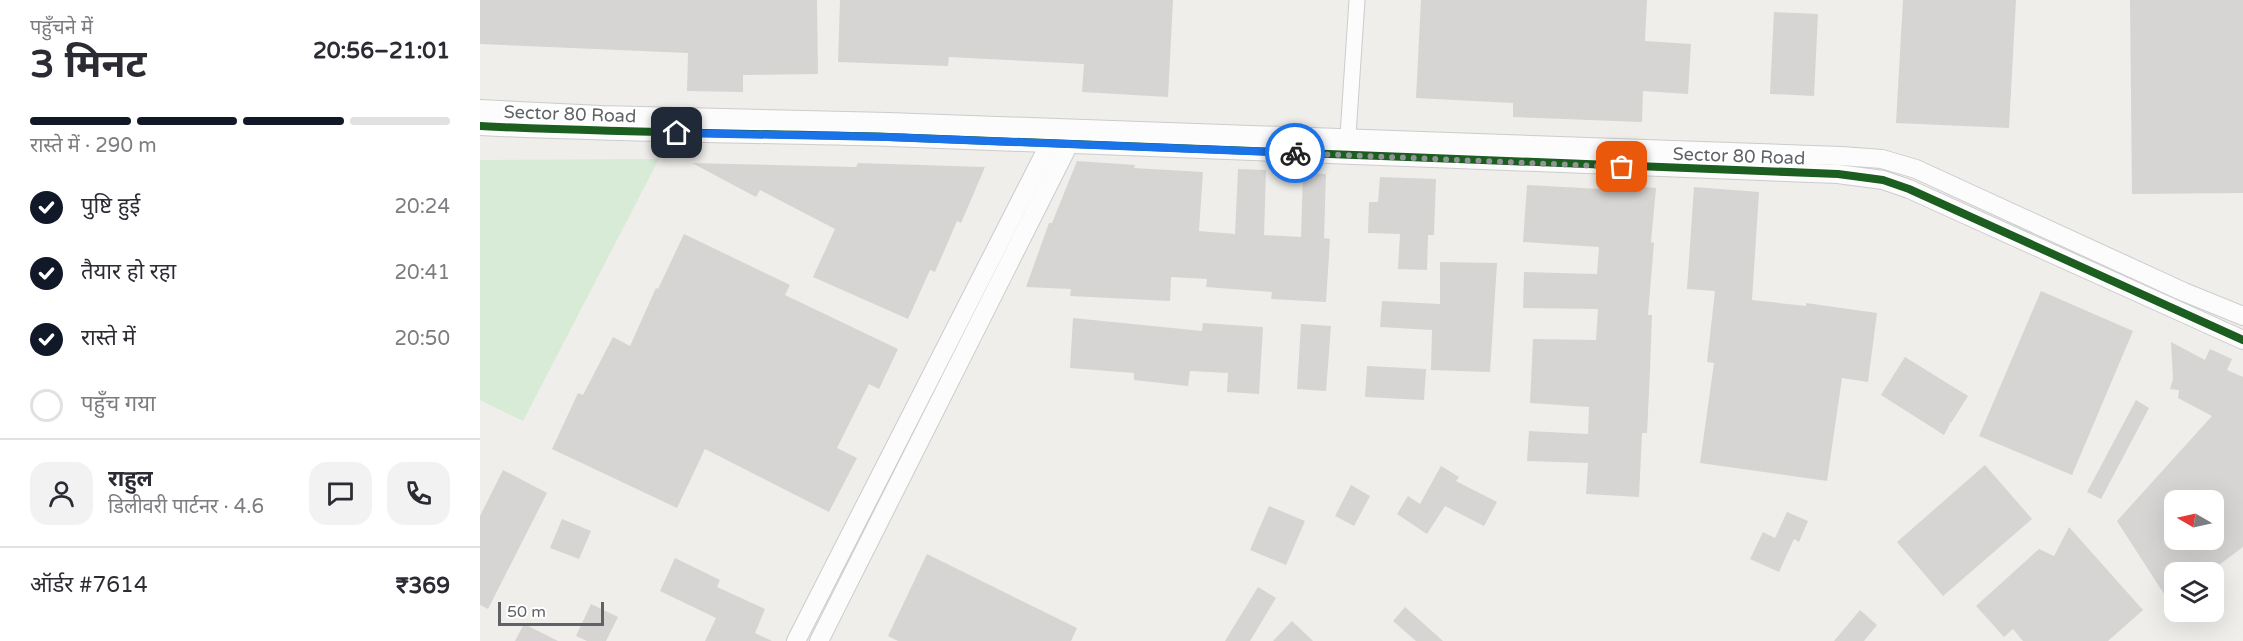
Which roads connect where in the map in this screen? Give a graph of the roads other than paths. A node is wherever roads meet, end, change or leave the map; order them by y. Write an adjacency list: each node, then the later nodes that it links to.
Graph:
1 (1357, 0): 5 (street)
2 (480, 109): 4 (street, Sector 80 Road)
3 (480, 126): 4 (street, Sector 80 Road)
4 (1063, 136): 5 (street, Sector 80 Road); 10 (street); 11 (street)
5 (1347, 147): 6 (street, Sector 80 Road); 7 (street, Sector 80 Road)
6 (2184, 292): 7 (street); 8 (street, Sector 80 Road)
7 (2176, 311): 9 (street, Sector 80 Road)
8 (2243, 316)
9 (2243, 340)
10 (796, 641)
11 (819, 641)

